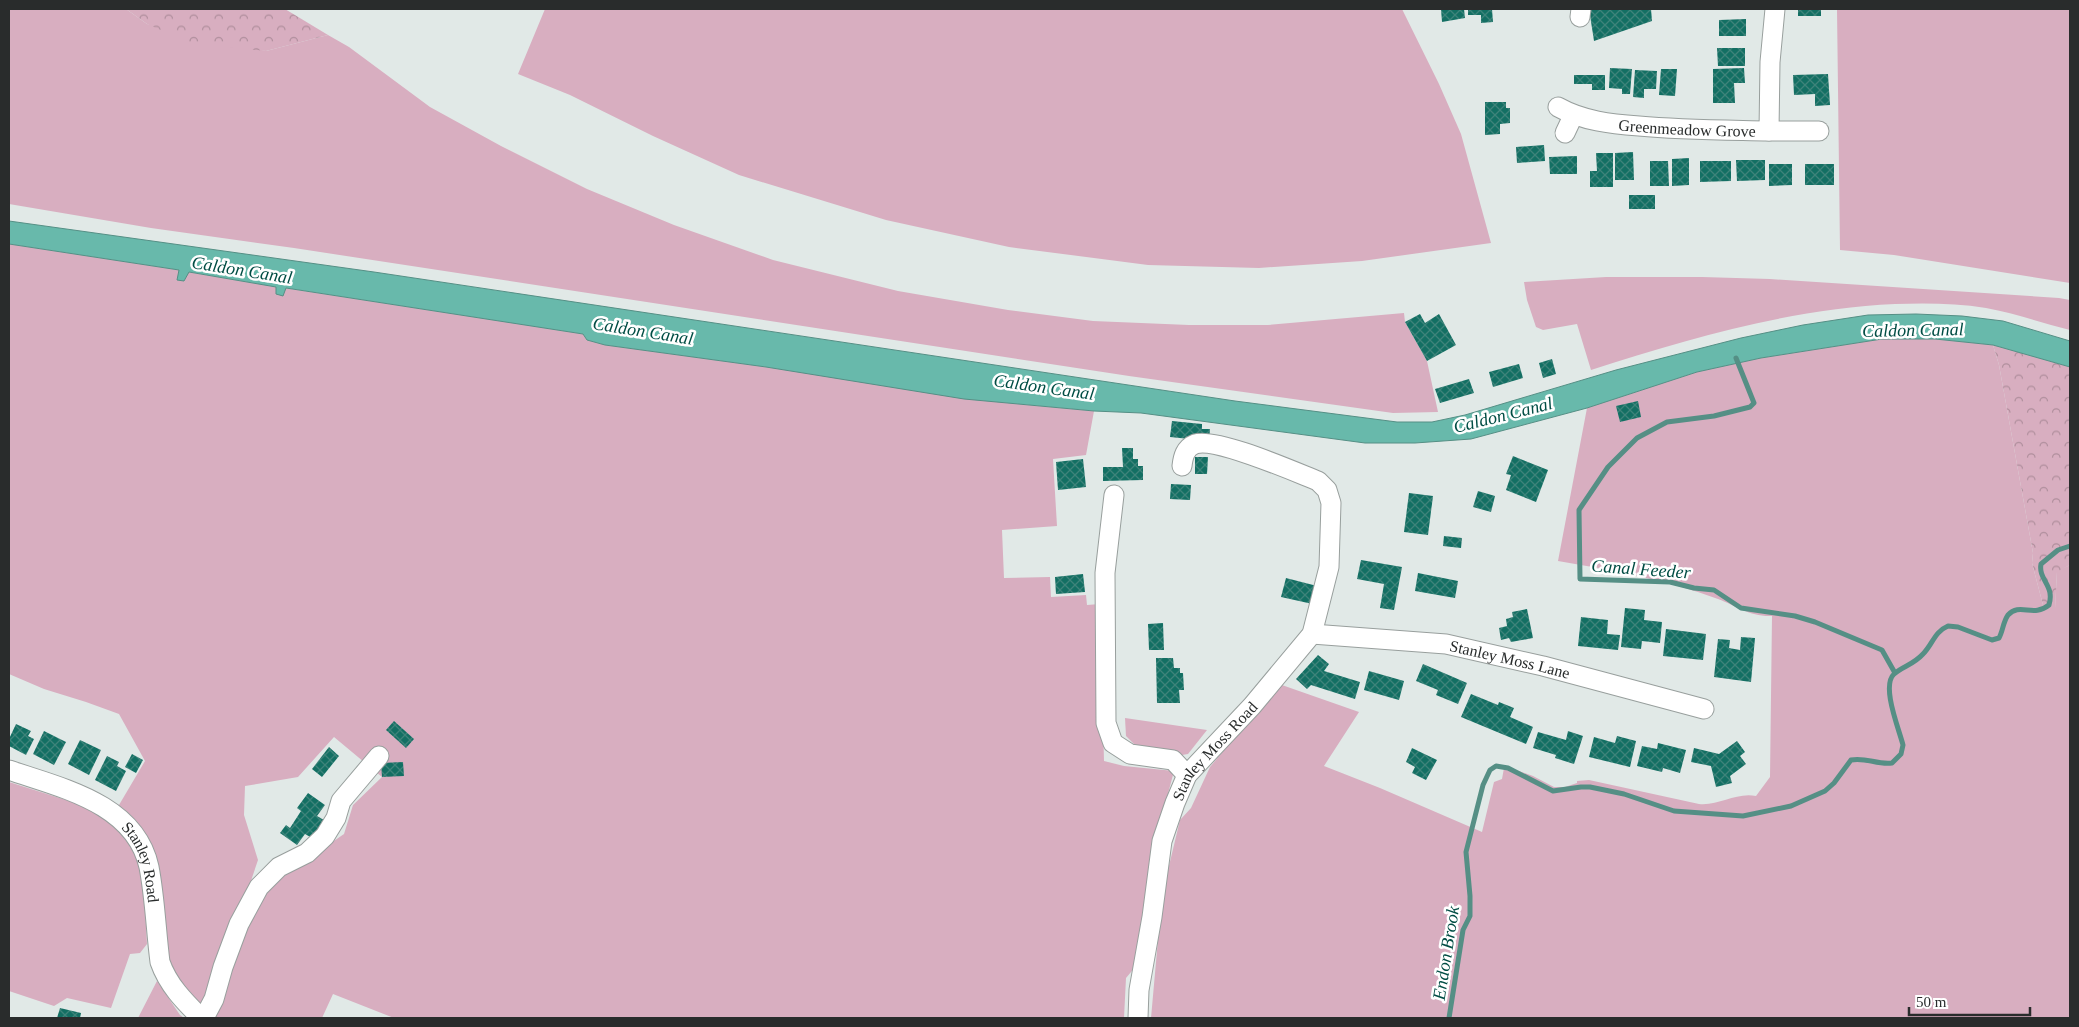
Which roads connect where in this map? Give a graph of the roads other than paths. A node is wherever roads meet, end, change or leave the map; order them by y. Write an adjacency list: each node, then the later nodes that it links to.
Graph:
1 (1775, 9): 2 (street, Greenmeadow Grove)
2 (1769, 131): 3 (street); 4 (street, Greenmeadow Grove)
3 (1819, 131)
4 (1565, 134)
5 (1182, 466): 7 (street, Stanley Moss Road)
6 (1114, 496): 11 (street)
7 (1312, 634): 8 (street, Stanley Moss Lane); 11 (street, Stanley Moss Road)
8 (1704, 709)
9 (379, 756): 12 (street)
10 (9, 770): 12 (street, Stanley Road)
11 (1187, 775): 13 (street, Stanley Moss Road)
12 (202, 1018)
13 (1138, 1018)

